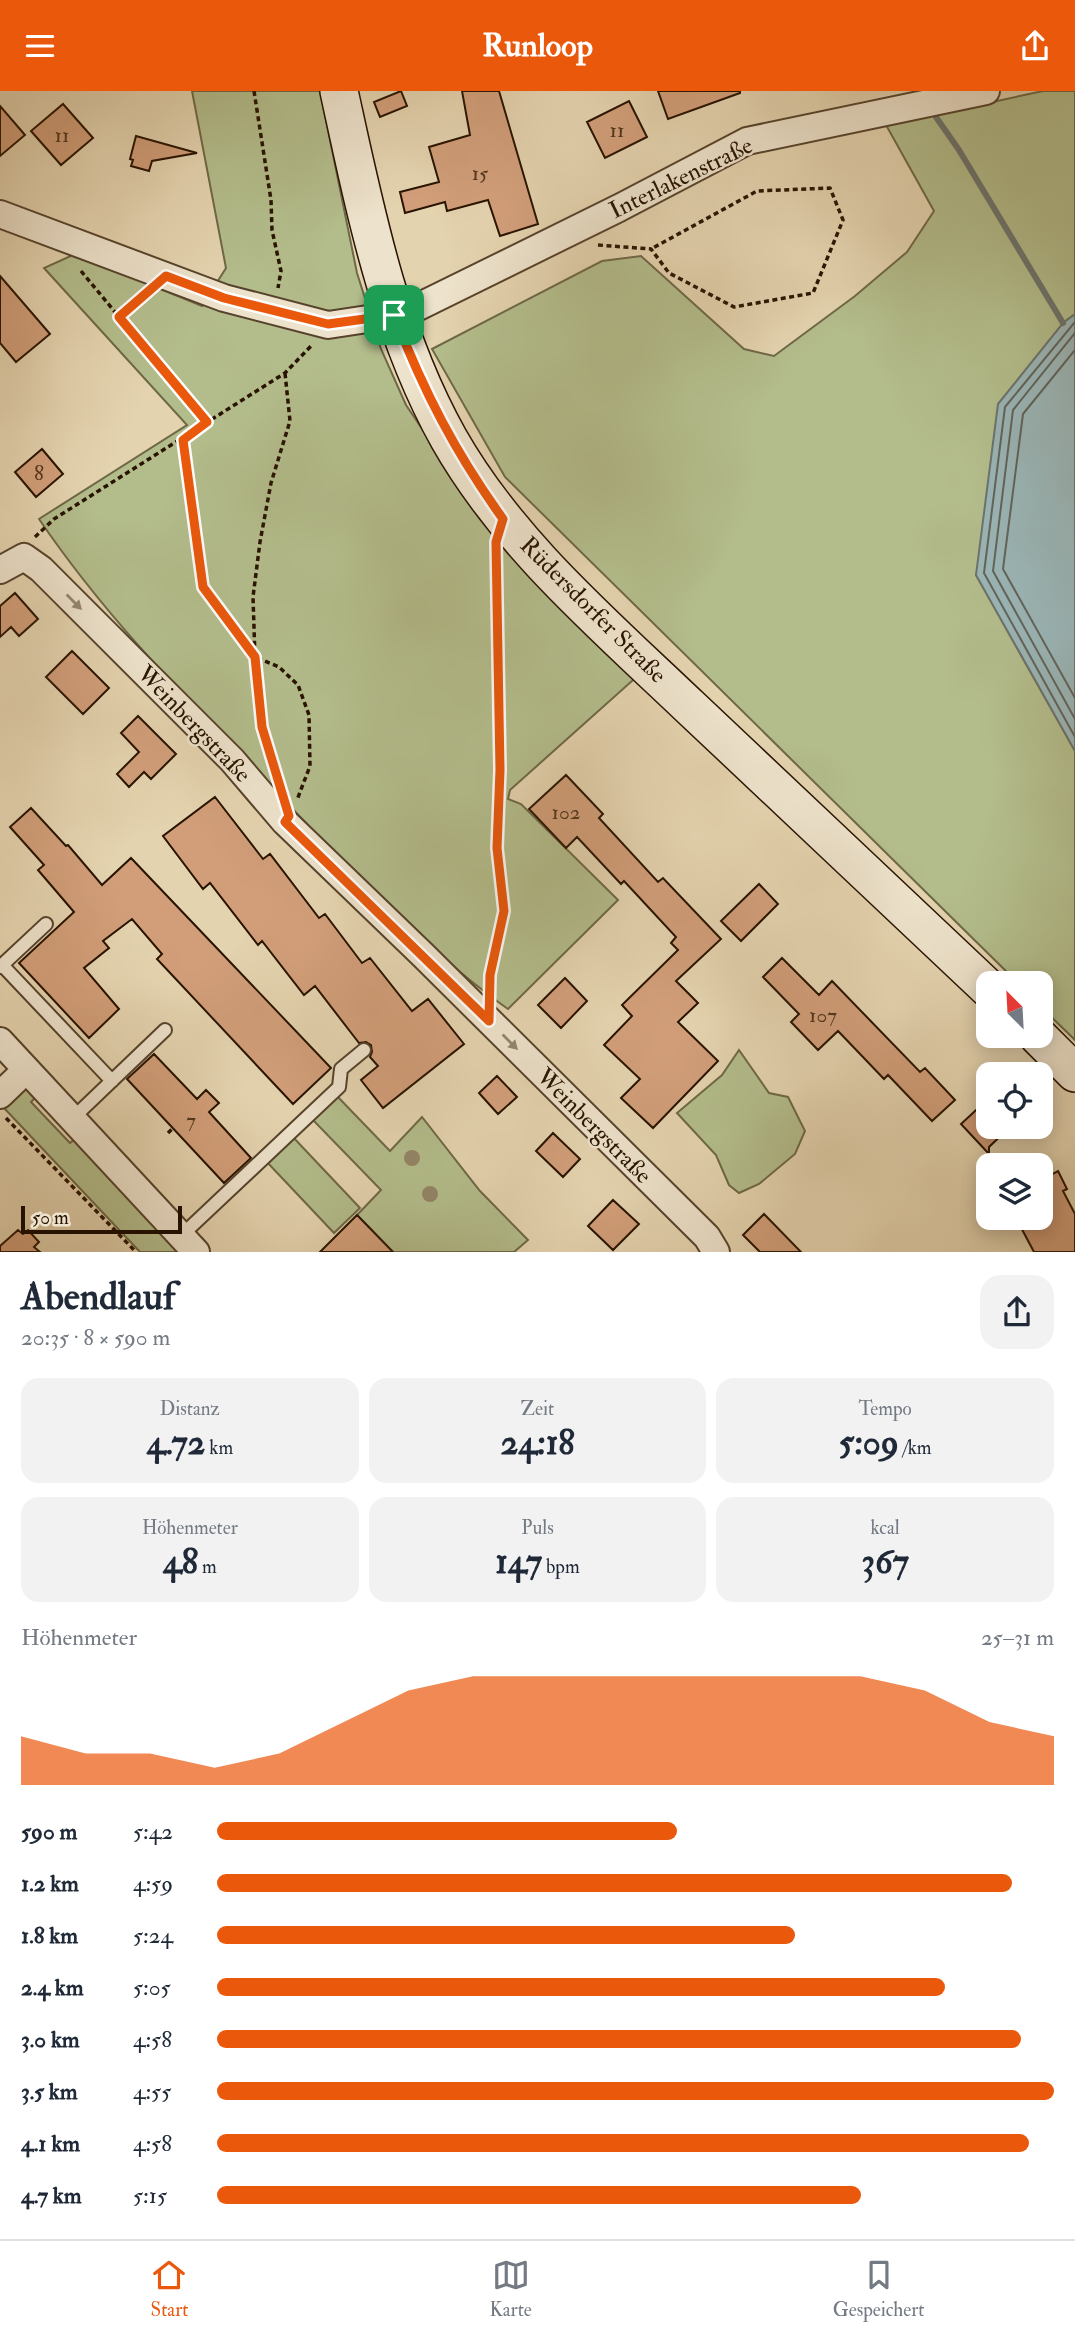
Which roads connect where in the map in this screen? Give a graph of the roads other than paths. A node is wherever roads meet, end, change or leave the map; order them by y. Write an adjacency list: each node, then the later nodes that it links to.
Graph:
1 (340, 91): 4 (main road, Rüdersdorfer Straße)
2 (986, 91): 4 (street, Interlakenstraße)
3 (0, 214): 4 (street, Interlakenstraße)
4 (394, 315): 8 (main road, Rüdersdorfer Straße)
5 (0, 570): 19 (street, Weinbergstraße, one-way to 19)
6 (46, 924): 7 (lane)
7 (1, 966): 15 (lane)
8 (976, 977)
9 (165, 1030): 15 (lane)
10 (0, 1041): 13 (street)
11 (1050, 1048): 14 (main road)
12 (364, 1050): 18 (lane)
13 (26, 1070): 16 (street); 17 (street)
14 (1075, 1073)
15 (112, 1081): 17 (lane)
16 (0, 1095)
17 (73, 1118): 18 (street)
18 (189, 1244)
19 (716, 1252)

